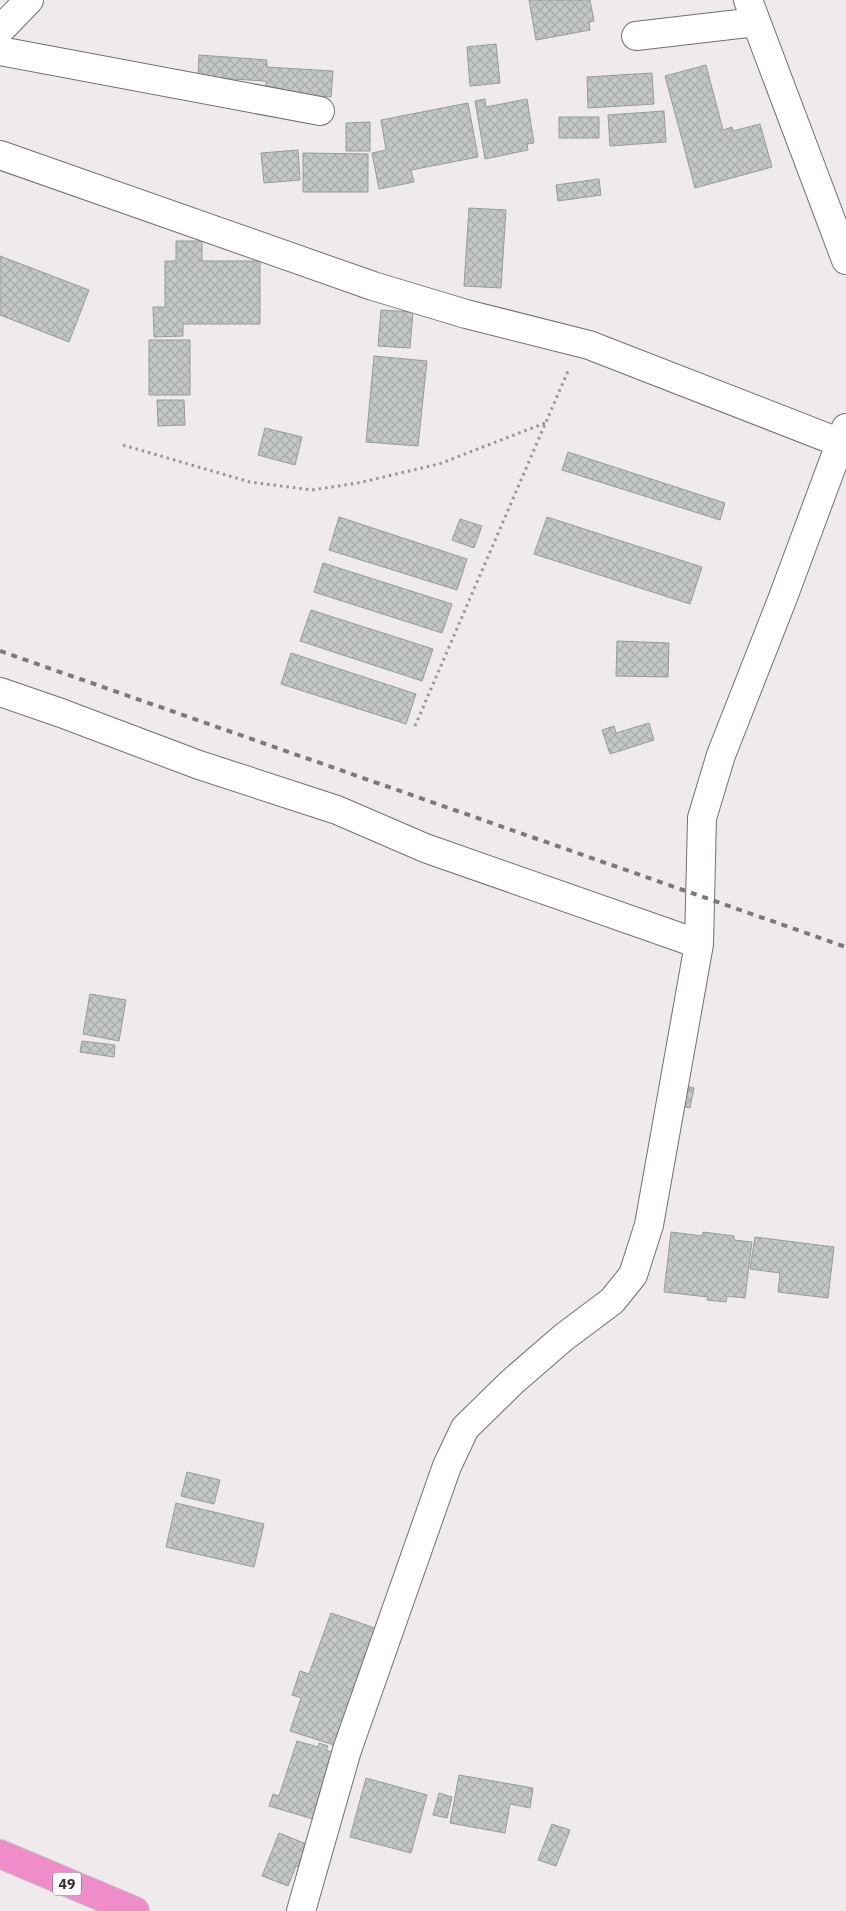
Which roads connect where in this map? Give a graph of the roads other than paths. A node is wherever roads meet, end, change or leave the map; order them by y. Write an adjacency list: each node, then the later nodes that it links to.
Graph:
1 (29, 0): 3 (street)
2 (752, 11): 4 (street); 8 (street)
3 (0, 30)
4 (636, 36)
5 (0, 51): 6 (street)
6 (320, 111)
7 (0, 155): 9 (street)
8 (846, 260)
9 (844, 439): 11 (street)
10 (0, 692): 11 (street)
11 (699, 944): 14 (street)
12 (0, 1854): 13 (highway, 49)
13 (135, 1911)
14 (301, 1911)

